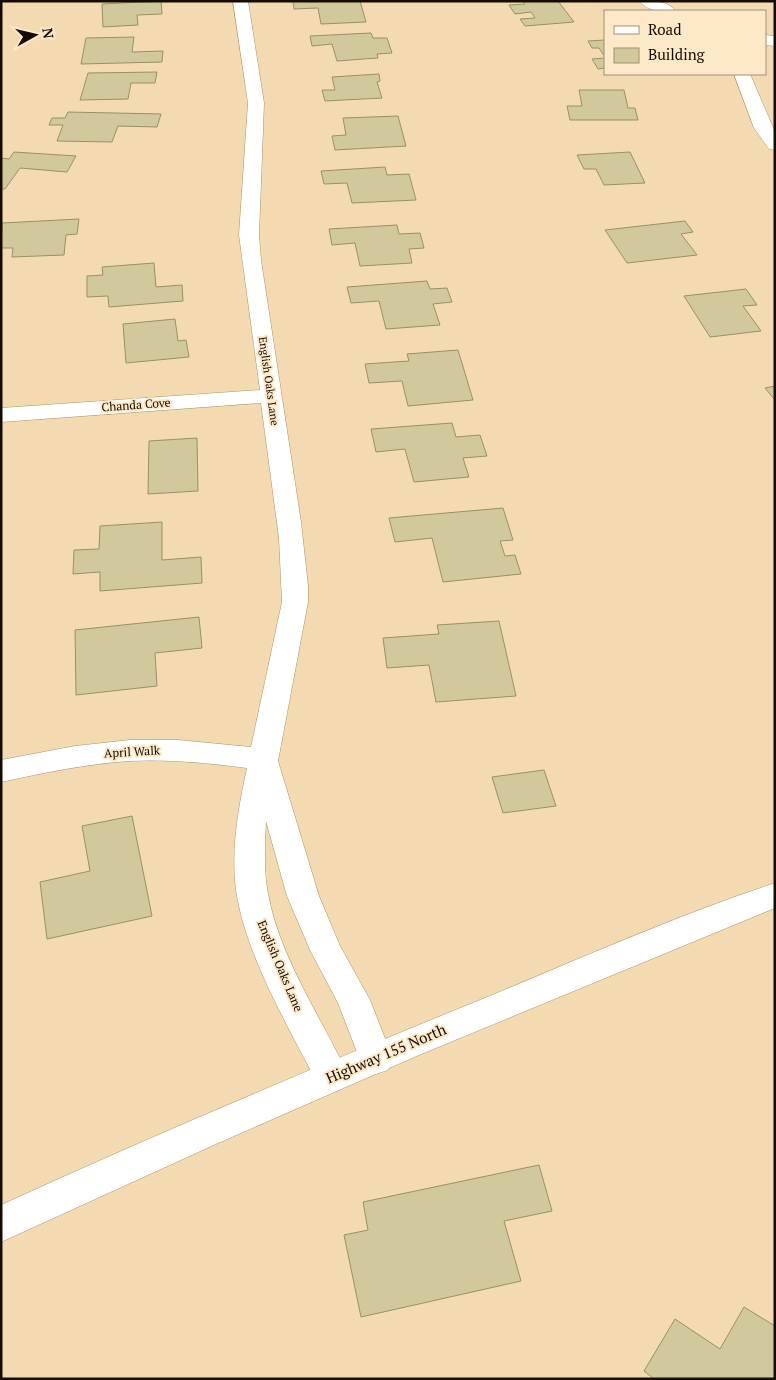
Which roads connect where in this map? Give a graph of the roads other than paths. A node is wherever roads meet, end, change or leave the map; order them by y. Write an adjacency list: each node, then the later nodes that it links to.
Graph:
1 (240, 1): 6 (street, English Oaks Lane)
2 (646, 1): 3 (street)
3 (666, 10)
4 (742, 75): 5 (street)
5 (775, 145)
6 (272, 396): 7 (street, Chanda Cove); 8 (street, English Oaks Lane)
7 (1, 415)
8 (264, 759): 9 (street, April Walk); 11 (street, English Oaks Lane); 12 (street, English Oaks Lane)
9 (1, 771)
10 (775, 895): 11 (street, Highway 155 North)
11 (376, 1059): 12 (street, Highway 155 North)
12 (332, 1077): 13 (street, Highway 155 North)
13 (1, 1224)

